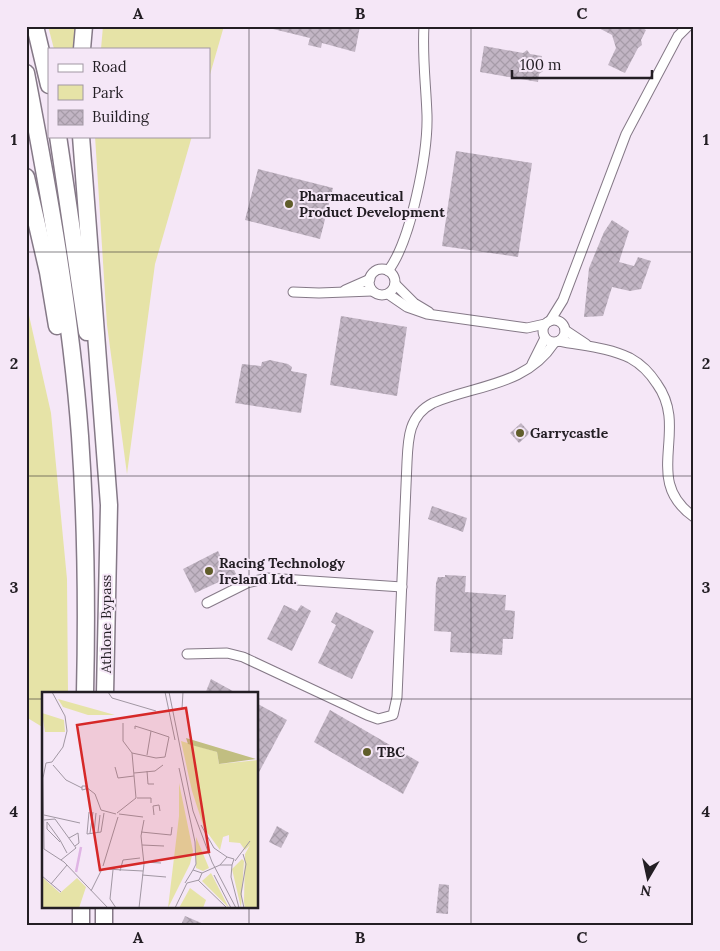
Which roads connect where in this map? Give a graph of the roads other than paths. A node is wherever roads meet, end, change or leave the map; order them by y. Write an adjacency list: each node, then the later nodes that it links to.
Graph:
1 (35, 26): 8 (highway)
2 (84, 26): 6 (highway)
3 (424, 26): 12 (street)
4 (688, 26): 5 (street)
5 (678, 31): 19 (street)
6 (82, 48)
7 (26, 73): 30 (highway)
8 (48, 81)
9 (58, 138): 29 (highway)
10 (81, 138): 29 (highway)
11 (26, 177): 30 (highway)
12 (388, 270): 13 (street); 14 (street)
13 (370, 279): 15 (street); 16 (street)
14 (395, 284): 18 (street); 20 (street)
15 (343, 291): 16 (street); 17 (street)
16 (372, 291): 18 (street)
17 (293, 292)
18 (388, 294): 20 (street)
19 (563, 300): 21 (street); 22 (street)
20 (434, 315): 23 (street)
21 (548, 323): 22 (street); 23 (street); 24 (street)
22 (564, 327): 25 (street); 26 (street)
23 (527, 328): 24 (street)
24 (544, 337): 25 (street); 27 (street)
25 (557, 342): 26 (street); 27 (street)
26 (588, 345): 28 (street)
27 (532, 364): 31 (street)
28 (694, 517)
29 (107, 555): 35 (highway, Athlone Bypass)
30 (86, 556): 34 (highway, Athlone Bypass)
31 (402, 587): 32 (street); 33 (street)
32 (207, 603)
33 (187, 654)
34 (85, 692)
35 (106, 692)
36 (80, 908): 38 (highway)
37 (104, 908): 39 (highway)
38 (81, 925)
39 (104, 925)

